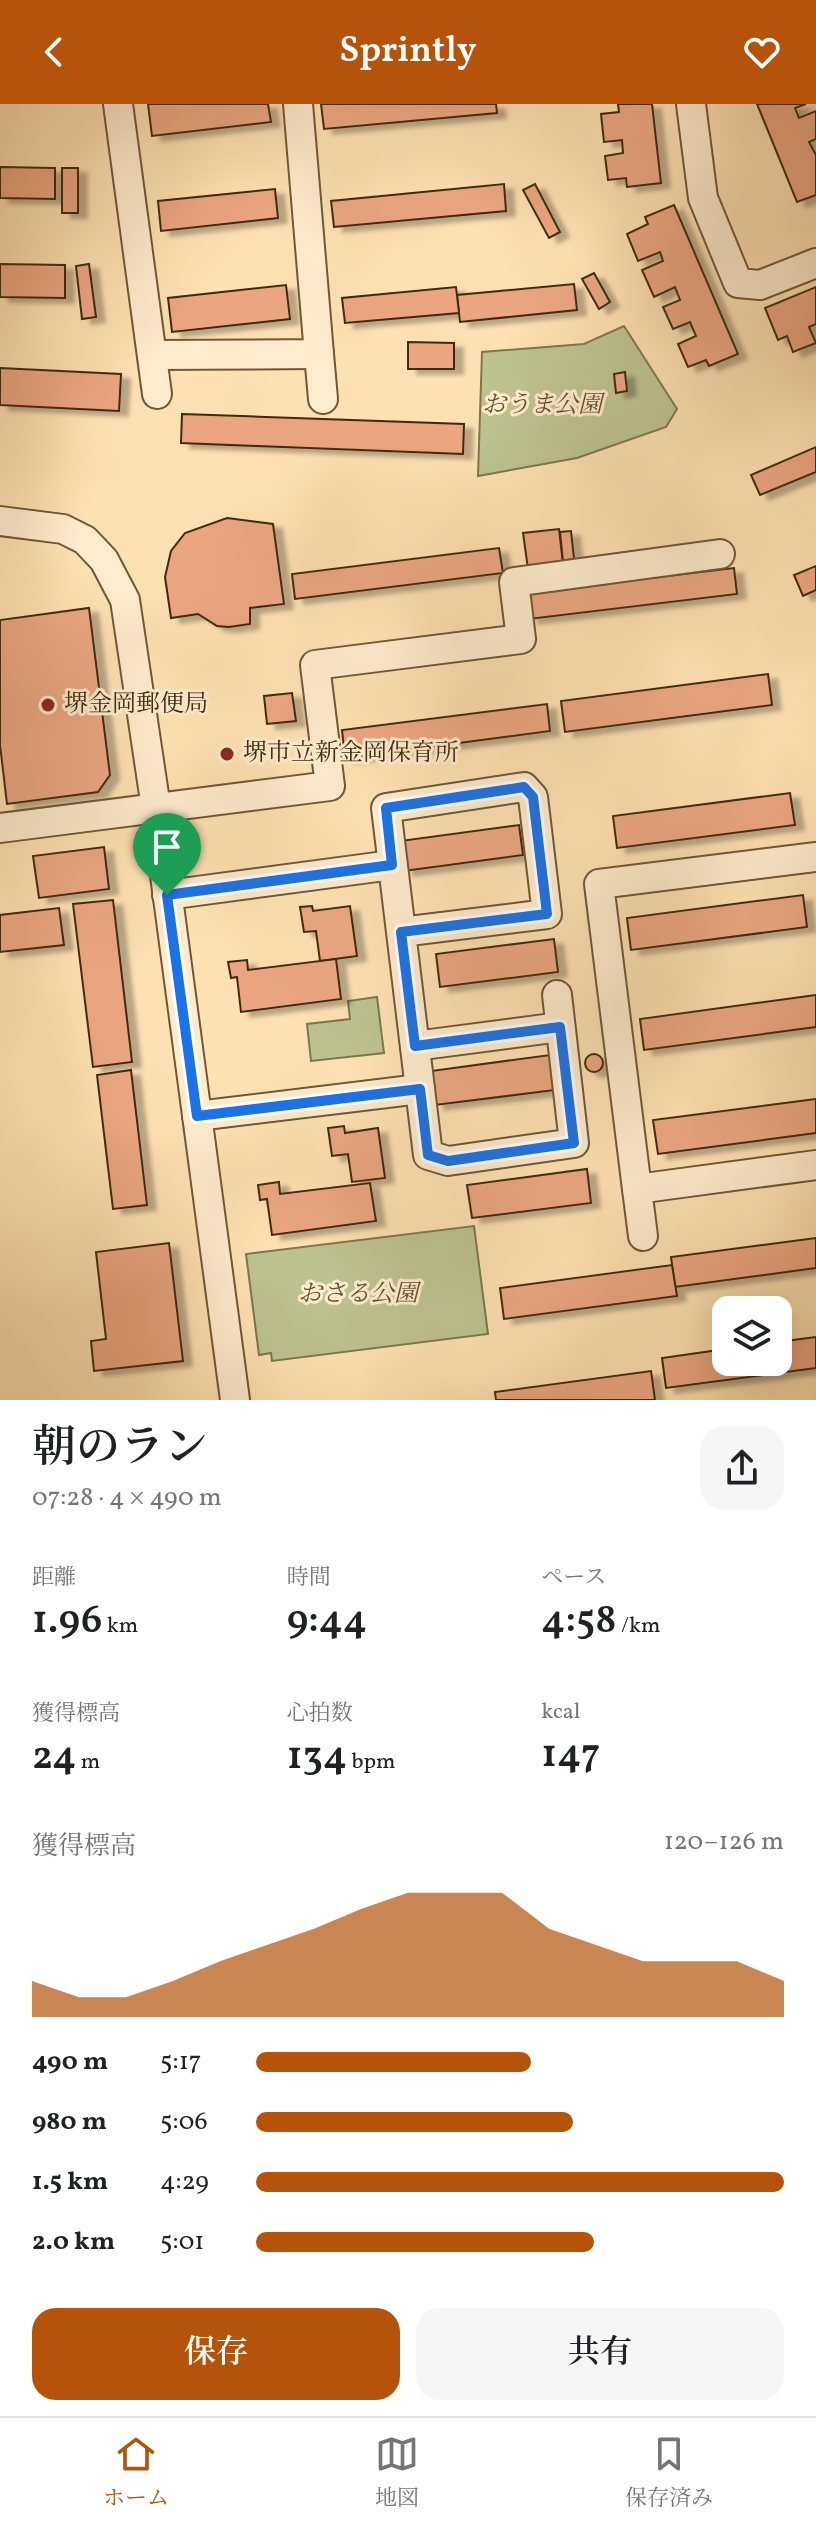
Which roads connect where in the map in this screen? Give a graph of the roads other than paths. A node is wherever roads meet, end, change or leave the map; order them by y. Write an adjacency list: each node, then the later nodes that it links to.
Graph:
1 (118, 104): 6 (street)
2 (298, 104): 5 (street)
3 (691, 104): 4 (street)
4 (816, 263)
5 (319, 354): 6 (street); 8 (street)
6 (152, 355): 7 (street)
7 (157, 394)
8 (323, 399)
9 (1, 521): 11 (street)
10 (720, 554): 11 (street)
11 (156, 808): 12 (street); 15 (street)
12 (0, 827)
13 (816, 857): 23 (street)
14 (392, 865): 15 (street); 16 (street); 16 (street)
15 (167, 895): 21 (street)
16 (401, 932): 19 (street)
17 (557, 995): 18 (street)
18 (560, 1027): 19 (street); 20 (street)
19 (415, 1046): 20 (street)
20 (420, 1089): 21 (street)
21 (197, 1116): 25 (street)
22 (816, 1165): 23 (street)
23 (637, 1189): 24 (street)
24 (643, 1236)
25 (235, 1400)

